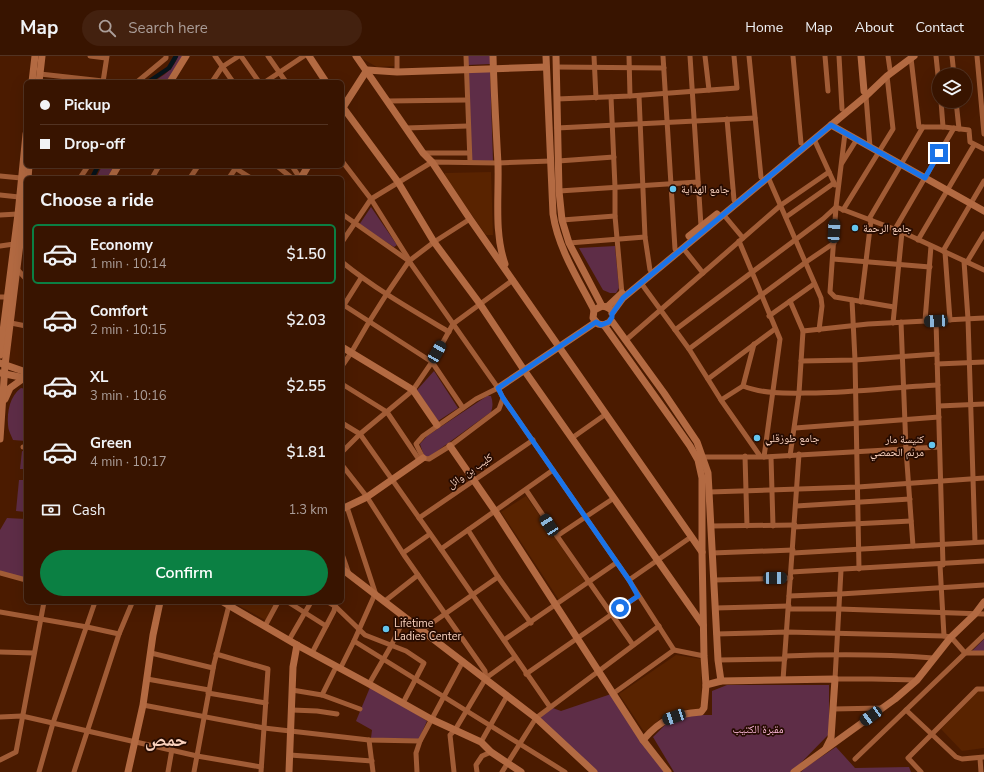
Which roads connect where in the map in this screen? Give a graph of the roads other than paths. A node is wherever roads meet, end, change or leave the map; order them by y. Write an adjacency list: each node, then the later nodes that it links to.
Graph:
1 (31, 56): 48 (main road)
2 (35, 56): 48 (main road)
3 (42, 56): 48 (main road)
4 (90, 56): 33 (street)
5 (166, 56): 54 (street)
6 (186, 56): 55 (main road)
7 (215, 56): 35 (street)
8 (240, 56): 35 (street); 58 (street)
9 (268, 56): 46 (street)
10 (304, 56): 46 (street)
11 (309, 56): 61 (main road)
12 (356, 56): 44 (main road)
13 (397, 56): 47 (street)
14 (466, 56): 45 (street)
15 (493, 56): 43 (main road)
16 (546, 56): 36 (main road)
17 (556, 56): 37 (main road)
18 (594, 56): 38 (street)
19 (629, 56): 39 (street)
20 (663, 56): 40 (street)
21 (690, 56): 64 (street)
22 (705, 56): 63 (street)
23 (734, 56): 63 (street)
24 (749, 56): 80 (street)
25 (793, 56): 97 (street)
26 (825, 56): 65 (street)
27 (839, 56): 78 (street)
28 (861, 56): 67 (main road)
29 (888, 56): 49 (street)
30 (936, 56): 41 (street)
31 (952, 56): 42 (street)
32 (977, 56): 62 (street)
33 (107, 57): 53 (street)
34 (910, 57): 49 (main road); 88 (street)
35 (222, 66): 56 (street); 57 (street)
36 (546, 67): 43 (main road); 105 (main road)
37 (556, 67): 38 (street); 72 (main road)
38 (595, 68): 39 (street); 71 (street)
39 (630, 68): 40 (street); 68 (street)
40 (664, 68): 66 (street)
41 (937, 68)
42 (953, 68)
43 (493, 69): 45 (main road); 108 (main road)
44 (367, 70): 47 (main road); 74 (main road); 75 (main road)
45 (466, 70): 47 (main road); 73 (street)
46 (279, 72): 59 (street); 60 (street)
47 (397, 72)
48 (36, 73): 50 (main road); 51 (main road); 52 (street)
49 (888, 73): 67 (main road); 101 (street)
50 (33, 80)
51 (38, 80)
52 (88, 80)
53 (103, 80)
54 (139, 80)
55 (171, 80)
56 (213, 80)
57 (232, 80)
58 (258, 80)
59 (268, 80)
60 (285, 80)
61 (325, 80)
62 (982, 88): 94 (street)
63 (708, 90): 64 (street)
64 (693, 91): 66 (street); 82 (street)
65 (828, 91)
66 (665, 93): 69 (street); 83 (street)
67 (865, 93): 78 (main road); 86 (main road); 99 (street)
68 (630, 96): 69 (street); 70 (street)
69 (639, 96): 84 (street)
70 (611, 97): 71 (street); 85 (street)
71 (596, 98): 72 (street)
72 (557, 99): 91 (main road)
73 (467, 100): 74 (street); 87 (street)
74 (388, 101): 90 (main road)
75 (344, 104)
76 (942, 108): 89 (street)
77 (956, 108): 92 (street)
78 (842, 109): 97 (main road)
79 (344, 110): 122 (main road)
80 (755, 118): 81 (street); 118 (street)
81 (727, 119): 82 (street); 134 (street)
82 (694, 121): 83 (street); 123 (street)
83 (668, 122): 84 (street); 125 (street)
84 (641, 124): 85 (street); 126 (street)
85 (612, 125): 91 (street); 104 (street)
86 (831, 125): 93 (main road); 95 (main road)
87 (468, 126): 90 (street); 102 (street)
88 (923, 127): 89 (street); 110 (street)
89 (943, 127): 92 (street)
90 (406, 128): 103 (main road)
91 (558, 128): 105 (main road)
92 (956, 128): 98 (street); 120 (street)
93 (845, 133): 96 (main road); 111 (street)
94 (984, 134)
95 (814, 139): 114 (street); 118 (main road)
96 (857, 140): 99 (main road); 111 (street)
97 (802, 143): 118 (main road)
98 (974, 145): 100 (street); 130 (street)
99 (870, 147): 101 (main road)
100 (984, 150)
101 (878, 151): 110 (main road); 138 (street)
102 (468, 153): 103 (street); 107 (street)
103 (423, 154): 106 (main road)
104 (614, 157): 105 (street); 127 (street)
105 (554, 161): 108 (street); 128 (main road); 200 (main road)
106 (432, 162): 107 (street); 122 (street); 146 (main road)
107 (470, 162): 108 (street)
108 (498, 163): 180 (main road)
109 (344, 164): 133 (street)
110 (902, 164): 120 (main road); 148 (street)
111 (841, 165): 129 (street)
112 (236, 168): 116 (street)
113 (280, 168): 117 (street)
114 (829, 172): 124 (street); 136 (street)
115 (0, 176): 119 (street)
116 (248, 176)
117 (290, 176)
118 (764, 177): 134 (main road); 136 (street); 141 (main road)
119 (24, 178): 132 (main road)
120 (925, 178): 130 (main road); 151 (street)
121 (984, 181): 135 (street)
122 (398, 182): 133 (street); 160 (main road)
123 (698, 182): 125 (street); 150 (street)
124 (834, 183): 129 (street); 145 (street)
125 (671, 184): 126 (street); 167 (street)
126 (643, 186): 127 (street); 154 (street)
127 (615, 187): 128 (street); 144 (street)
128 (559, 191): 147 (main road)
129 (838, 191): 137 (street)
130 (948, 191): 135 (main road); 159 (street)
131 (0, 195): 132 (street)
132 (24, 197): 140 (main road); 161 (main road)
133 (371, 199): 149 (street); 170 (street)
134 (734, 200): 150 (main road)
135 (971, 204): 139 (main road); 168 (street)
136 (781, 205): 145 (street); 158 (street)
137 (836, 207): 138 (street); 157 (street); 163 (street)
138 (843, 210): 148 (street)
139 (984, 211)
140 (18, 214): 142 (street); 161 (main road)
141 (723, 214): 158 (street); 166 (main road)
142 (0, 215)
143 (344, 215): 149 (street)
144 (615, 216): 147 (street); 156 (street)
145 (786, 217): 157 (street)
146 (470, 219): 160 (street); 180 (main road)
147 (562, 220): 162 (main road)
148 (870, 220): 151 (street); 171 (street)
149 (355, 222): 155 (street); 170 (street)
150 (701, 226): 167 (main road)
151 (895, 230): 152 (street)
152 (902, 232): 159 (street); 175 (street)
153 (984, 234): 173 (street)
154 (645, 237): 156 (street); 178 (street)
155 (344, 239)
156 (616, 239): 162 (street); 188 (street)
157 (796, 239): 172 (street); 181 (street)
158 (741, 240): 181 (street); 182 (street)
159 (918, 240): 165 (street)
160 (434, 242): 170 (street); 196 (main road)
161 (20, 243): 164 (street); 177 (main road); 191 (main road)
162 (569, 243): 198 (main road)
163 (834, 244): 169 (street); 172 (street)
164 (0, 246)
165 (932, 246): 168 (street); 176 (street)
166 (683, 248): 182 (street); 186 (main road)
167 (675, 249): 178 (main road)
168 (944, 252): 173 (street); 206 (street)
169 (833, 259): 171 (street); 192 (street)
170 (409, 261): 189 (street); 214 (street)
171 (866, 261): 175 (street); 194 (street)
172 (806, 262): 187 (street); 190 (street)
173 (965, 262): 179 (street); 205 (street)
174 (344, 264): 184 (street)
175 (899, 264): 176 (street); 199 (street)
176 (930, 267): 207 (street)
177 (17, 269): 183 (street); 212 (main road)
178 (650, 270): 188 (main road)
179 (984, 270)
180 (508, 272): 185 (main road)
181 (752, 272): 190 (street); 219 (street)
182 (704, 273): 201 (street)
183 (24, 277)
184 (361, 278): 189 (street); 195 (street)
185 (514, 280): 196 (street); 226 (main road)
186 (641, 283): 201 (street); 203 (main road)
187 (814, 284): 193 (street); 220 (street)
188 (622, 294): 198 (main road)
189 (386, 295): 209 (street); 222 (street)
190 (761, 295): 202 (street); 228 (street)
191 (4, 297): 223 (main road)
192 (852, 300): 194 (street); 217 (street)
193 (790, 301): 202 (street); 221 (street)
194 (861, 302): 199 (street)
195 (344, 303)
196 (480, 304): 214 (street); 241 (main road)
197 (344, 305): 209 (street)
198 (604, 306): 200 (main road); 203 (main road)
199 (894, 307): 213 (street)
200 (594, 310): 210 (main road)
201 (660, 311): 219 (street); 224 (street)
202 (769, 316): 218 (street)
203 (611, 317): 215 (main road); 224 (main road)
204 (984, 318): 205 (street)
205 (968, 319): 206 (street); 238 (street)
206 (950, 320): 208 (street)
207 (925, 321): 208 (street); 211 (street)
208 (936, 321): 230 (street)
209 (369, 322): 229 (street); 235 (street)
210 (596, 322): 215 (main road); 226 (main road)
211 (901, 322): 213 (street); 232 (street)
212 (11, 323): 216 (street); 239 (main road)
213 (893, 323): 217 (street)
214 (453, 324): 222 (street); 251 (street)
215 (604, 325): 327 (main road)
216 (24, 326)
217 (854, 326): 220 (street); 233 (street)
218 (775, 329): 225 (street); 253 (street)
219 (675, 330): 228 (street)
220 (819, 330): 221 (street)
221 (803, 331): 234 (street)
222 (448, 332): 235 (street)
223 (2, 333): 231 (main road)
224 (626, 340): 283 (main road)
225 (754, 344): 246 (street); 249 (street)
226 (560, 346): 241 (main road); 264 (main road)
227 (344, 348): 229 (main road)
228 (689, 349): 246 (street)
229 (351, 353): 237 (street); 252 (main road)
230 (937, 354): 232 (street); 240 (street)
231 (0, 355)
232 (903, 355): 233 (street); 250 (street)
233 (855, 360): 234 (street); 254 (street)
234 (801, 361): 255 (street)
235 (432, 362): 252 (street); 262 (street)
236 (984, 362): 238 (street)
237 (344, 363)
238 (969, 363): 240 (street); 258 (street)
239 (3, 364): 242 (main road); 243 (main road)
240 (937, 364): 248 (street)
241 (524, 370): 251 (main road); 272 (main road)
242 (2, 374): 244 (main road); 260 (main road)
243 (24, 375)
244 (24, 376)
245 (24, 377): 260 (main road)
246 (708, 379): 257 (street)
247 (344, 385): 263 (street)
248 (938, 385): 250 (street); 261 (street)
249 (743, 386): 253 (street); 257 (street)
250 (904, 387): 254 (street); 266 (street)
251 (498, 388): 256 (street); 262 (street)
252 (413, 390): 263 (street); 269 (main road)
253 (773, 392): 255 (street); 284 (street)
254 (856, 392): 255 (street); 267 (street)
255 (799, 393): 270 (street)
256 (503, 398): 274 (street); 275 (street)
257 (721, 400): 284 (street)
258 (971, 404): 259 (street); 261 (street); 290 (street)
259 (984, 404)
260 (3, 405): 273 (main road)
261 (939, 406): 265 (street)
262 (463, 408): 269 (street)
263 (387, 412): 271 (street); 286 (street)
264 (606, 414): 272 (street); 319 (main road)
265 (939, 417): 266 (street); 276 (street)
266 (906, 419): 267 (street); 277 (street)
267 (856, 423): 270 (street); 279 (street)
268 (344, 424): 271 (street)
269 (437, 425): 286 (street)
270 (795, 428): 282 (street)
271 (360, 434): 278 (street); 291 (street)
272 (572, 438): 302 (main road)
273 (0, 439)
274 (533, 440): 288 (street); 292 (street, كليب بن وائل)
275 (450, 446): 286 (street); 292 (main road)
276 (939, 447): 277 (street); 293 (street)
277 (906, 449): 279 (street); 294 (street)
278 (344, 450)
279 (856, 452): 280 (street); 295 (street)
280 (799, 454): 282 (street); 296 (street)
281 (746, 456): 283 (street); 284 (street); 299 (street)
282 (790, 456): 285 (street)
283 (703, 457): 300 (main road)
284 (762, 457): 285 (street)
285 (772, 457): 298 (street)
286 (422, 459): 291 (main road)
287 (344, 468): 301 (street)
288 (553, 470): 297 (street); 309 (street)
289 (984, 478): 290 (street)
290 (973, 479): 293 (street); 320 (street)
291 (392, 480): 301 (main road); 308 (street)
292 (474, 481): 307 (main road); 308 (street, كليب بن وائل)
293 (941, 482): 294 (street); 322 (street)
294 (909, 483): 295 (street); 303 (street)
295 (858, 487): 296 (street); 304 (street)
296 (797, 489): 298 (street); 305 (street)
297 (526, 490): 307 (street); 318 (street)
298 (773, 490): 299 (street); 314 (street)
299 (747, 491): 300 (street); 313 (street)
300 (709, 492): 312 (main road)
301 (367, 497): 306 (main road); 328 (street)
302 (614, 498): 309 (street); 331 (main road)
303 (910, 499): 304 (street); 310 (street)
304 (858, 502): 305 (street); 311 (street)
305 (796, 506): 315 (street)
306 (345, 508): 350 (street)
307 (495, 511): 316 (street); 365 (main road)
308 (419, 518): 317 (street)
309 (585, 518): 318 (street); 333 (street)
310 (911, 521): 311 (street); 323 (street)
311 (859, 524): 315 (street); 325 (street)
312 (711, 526): 313 (street); 329 (main road)
313 (747, 526): 314 (street)
314 (773, 526): 315 (street)
315 (794, 526): 326 (street)
316 (468, 530): 324 (street); 342 (street)
317 (430, 534): 324 (street); 328 (street)
318 (557, 536): 346 (street)
319 (691, 537): 327 (main road); 331 (street)
320 (975, 542): 321 (street); 322 (street)
321 (984, 542)
322 (942, 544): 323 (street); 334 (street)
323 (913, 546): 325 (street)
324 (441, 549): 351 (street)
325 (859, 550): 326 (street); 335 (street)
326 (793, 551): 329 (street); 341 (street)
327 (702, 552): 380 (main road)
328 (403, 553): 340 (street)
329 (712, 553): 345 (main road)
330 (344, 560): 339 (street)
331 (658, 560): 344 (street); 380 (main road)
332 (984, 561): 334 (street)
333 (616, 563): 344 (street); 346 (street)
334 (941, 565): 335 (street); 348 (street)
335 (860, 569): 337 (street)
336 (344, 570): 339 (main road)
337 (841, 570): 341 (street); 349 (street)
338 (0, 573): 343 (street)
339 (349, 574): 350 (main road)
340 (418, 575): 354 (street); 373 (street)
341 (791, 575): 345 (street); 353 (street)
342 (498, 577): 351 (street); 379 (street)
343 (24, 579)
344 (629, 580): 352 (street)
345 (714, 580): 368 (main road)
346 (589, 581): 365 (street); 374 (street)
347 (984, 585): 348 (street)
348 (942, 587): 349 (street); 372 (street)
349 (840, 594): 353 (street); 369 (street)
350 (376, 595): 354 (main road); 385 (street)
351 (472, 595): 373 (street); 395 (street)
352 (638, 596): 374 (street); 383 (street)
353 (790, 596): 367 (street)
354 (385, 601): 377 (main road)
355 (984, 602): 375 (main road)
356 (44, 604): 378 (street)
357 (95, 604): 384 (street)
358 (132, 604): 389 (street)
359 (160, 604): 403 (main road)
360 (226, 604): 381 (main road); 407 (street)
361 (277, 604): 381 (street)
362 (291, 604): 371 (street)
363 (310, 604): 371 (street)
364 (332, 604): 366 (street)
365 (556, 605): 379 (street); 393 (main road)
366 (335, 606): 382 (street); 385 (street)
367 (789, 607): 368 (street); 369 (street); 387 (street)
368 (715, 608): 390 (main road)
369 (839, 609): 372 (street); 388 (street)
370 (0, 612): 378 (street)
371 (305, 612): 382 (street); 394 (street)
372 (943, 612): 375 (street); 392 (street)
373 (445, 614): 386 (street); 421 (street)
374 (611, 614): 393 (street); 398 (street)
375 (975, 614): 376 (street); 392 (main road)
376 (984, 614)
377 (405, 617): 386 (main road); 399 (street)
378 (41, 619): 384 (street); 402 (street)
379 (531, 623): 395 (street)
380 (703, 625): 409 (main road)
381 (265, 626): 394 (main road)
382 (326, 626): 404 (street)
383 (659, 626): 398 (street); 400 (street)
384 (87, 627): 389 (street); 452 (street)
385 (359, 630): 396 (street); 399 (street)
386 (422, 630): 415 (main road)
387 (787, 632): 388 (street); 390 (street); 410 (street)
388 (838, 633): 392 (street); 408 (street)
389 (119, 634): 455 (street)
390 (716, 634): 414 (main road)
391 (984, 635): 405 (street)
392 (947, 636): 405 (street); 413 (main road)
393 (577, 639): 418 (main road); 419 (street)
394 (289, 640): 397 (main road)
395 (504, 640): 412 (street)
396 (354, 641): 411 (street); 417 (street)
397 (297, 645): 404 (main road); 430 (main road)
398 (633, 645): 418 (street)
399 (391, 646): 411 (street); 420 (street)
400 (674, 650): 409 (street); 432 (street)
401 (0, 652): 402 (street)
402 (34, 653): 447 (street)
403 (151, 653): 416 (street); 422 (main road)
404 (312, 653): 417 (main road)
405 (965, 653): 406 (street); 445 (street)
406 (984, 653)
407 (216, 654): 416 (street); 436 (street)
408 (837, 654): 410 (street); 413 (street); 424 (street)
409 (704, 656): 428 (main road)
410 (785, 657): 414 (street); 423 (street)
411 (383, 658): 420 (street); 427 (street)
412 (515, 658): 419 (street); 421 (street)
413 (933, 658): 425 (main road)
414 (718, 660): 426 (main road)
415 (463, 661): 421 (main road); 434 (street)
416 (213, 668): 431 (street)
417 (338, 668): 427 (main road); 433 (street)
418 (599, 672): 432 (main road); 439 (street)
419 (526, 674): 439 (street)
420 (416, 678): 434 (street); 437 (street)
421 (486, 678): 435 (main road); 444 (street)
422 (146, 679): 431 (street); 438 (main road)
423 (783, 680): 424 (main road); 426 (main road)
424 (835, 680): 425 (street); 442 (main road)
425 (917, 680): 440 (main road)
426 (721, 681): 428 (main road)
427 (370, 684): 437 (main road)
428 (706, 685): 460 (main road)
429 (984, 689): 458 (street)
430 (292, 690): 433 (street); 443 (main road)
431 (208, 692): 436 (street); 449 (street)
432 (614, 693): 460 (main road)
433 (322, 695): 441 (street)
434 (444, 696): 444 (street); 451 (street)
435 (506, 696): 450 (main road); 453 (street)
436 (266, 703): 454 (street)
437 (403, 703): 451 (main road)
438 (142, 705): 449 (street); 461 (main road)
439 (550, 707): 450 (street)
440 (882, 708): 442 (street); 465 (main road)
441 (360, 709)
442 (833, 709): 465 (main road)
443 (292, 710): 446 (street); 457 (main road)
444 (466, 710): 453 (street); 456 (street)
445 (906, 710): 458 (street); 472 (street)
446 (337, 714)
447 (22, 716): 448 (street); 452 (street); 471 (street)
448 (0, 717)
449 (204, 717): 454 (street); 469 (street)
450 (536, 718): 464 (street); 489 (main road)
451 (431, 720): 456 (main road); 462 (street)
452 (53, 723): 455 (street); 476 (street)
453 (490, 725): 463 (street); 464 (street)
454 (264, 728): 457 (street); 475 (street)
455 (88, 730): 461 (street); 477 (street)
456 (455, 730): 463 (main road); 484 (street)
457 (291, 731): 459 (street); 468 (main road)
458 (932, 734): 470 (street); 492 (street)
459 (369, 740): 462 (street); 473 (street)
460 (643, 740): 490 (main road)
461 (135, 741): 466 (street); 478 (main road)
462 (420, 741): 483 (street)
463 (481, 742): 467 (main road)
464 (520, 743): 474 (street); 488 (street)
465 (826, 748): 491 (main road)
466 (172, 749): 469 (street); 479 (street)
467 (491, 752): 474 (main road); 485 (street)
468 (290, 755): 473 (street); 481 (main road)
469 (197, 756): 475 (street); 480 (street)
470 (982, 758): 493 (street)
471 (0, 760)
472 (855, 760)
473 (372, 761): 482 (street)
474 (508, 763): 486 (street); 487 (main road)
475 (261, 770)
476 (39, 772)
477 (74, 772)
478 (128, 772)
479 (168, 772)
480 (194, 772)
481 (289, 772)
482 (374, 772)
483 (417, 772)
484 (454, 772)
485 (477, 772)
486 (502, 772)
487 (521, 772)
488 (565, 772)
489 (594, 772)
490 (668, 772)
491 (794, 772)
492 (921, 772)
493 (981, 772)

